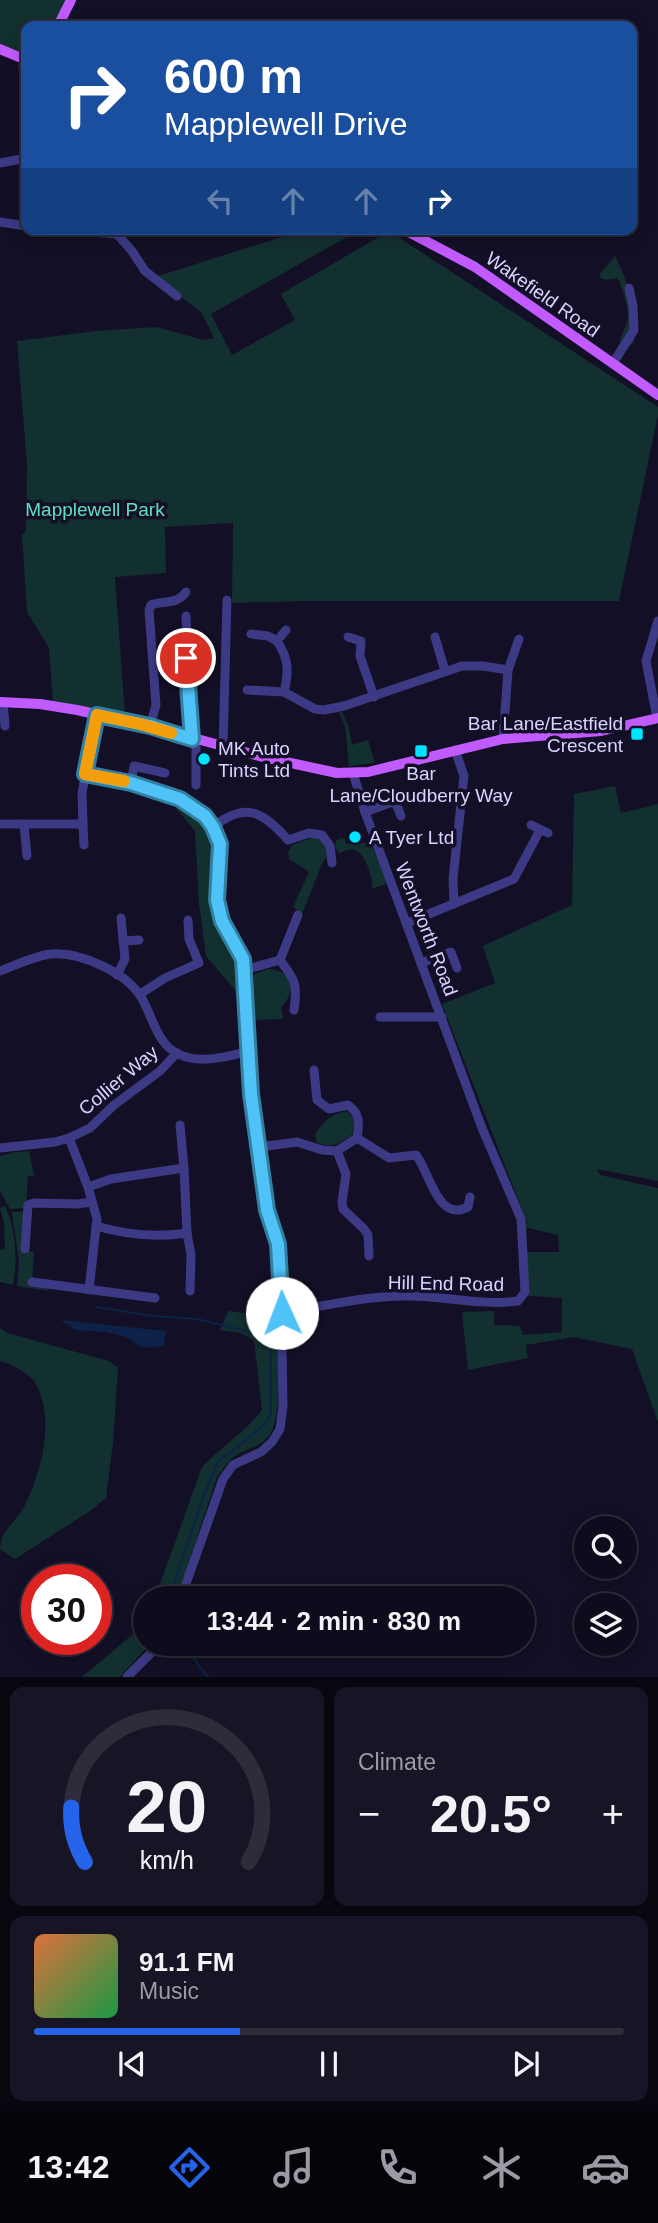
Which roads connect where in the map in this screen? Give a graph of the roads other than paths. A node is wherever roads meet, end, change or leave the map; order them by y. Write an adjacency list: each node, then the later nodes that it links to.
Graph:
1 (71, 0): 2 (main road)
2 (60, 21)
3 (0, 49): 4 (main road)
4 (21, 61)
5 (21, 159): 6 (street)
6 (0, 163)
7 (0, 222): 8 (street)
8 (21, 225)
9 (118, 235): 12 (street)
10 (414, 235): 13 (main road, Wakefield Road)
11 (629, 288): 13 (street)
12 (177, 296)
13 (612, 363): 14 (main road, Wakefield Road)
14 (658, 395)
15 (186, 592): 34 (street)
16 (227, 600): 37 (street)
17 (186, 616): 36 (street)
18 (658, 621): 32 (street)
19 (286, 630): 24 (street)
20 (251, 634): 24 (street)
21 (348, 637): 29 (street)
22 (435, 637): 26 (street)
23 (519, 639): 25 (street)
24 (277, 641): 28 (street)
25 (508, 670): 26 (street); 35 (street)
26 (445, 671): 29 (street)
27 (247, 690): 28 (street)
28 (284, 692): 29 (street)
29 (374, 696)
30 (2, 702): 31 (main road); 33 (street)
31 (97, 715): 34 (main road); 41 (street)
32 (658, 718): 35 (main road)
33 (5, 726)
34 (150, 726): 36 (main road)
35 (503, 739): 38 (main road)
36 (194, 740): 37 (main road); 43 (street)
37 (223, 747): 40 (main road)
38 (455, 750): 40 (main road); 54 (street)
39 (165, 773): 42 (street)
40 (353, 773): 44 (street, Wentworth Road)
41 (85, 774): 42 (street); 47 (street)
42 (131, 783): 49 (street)
43 (196, 785)
44 (365, 812): 45 (street); 58 (street, Wentworth Road)
45 (401, 816)
46 (0, 824): 48 (street)
47 (83, 824): 48 (street); 51 (street)
48 (24, 825): 52 (street)
49 (213, 827): 53 (street); 64 (street)
50 (540, 829): 54 (street)
51 (84, 845)
52 (27, 856)
53 (332, 863)
54 (454, 904): 58 (street)
55 (298, 915): 61 (street)
56 (121, 918): 60 (street)
57 (188, 920): 67 (street)
58 (407, 923): 62 (street, Wentworth Road)
59 (139, 940): 60 (street)
60 (123, 941): 66 (street)
61 (280, 960): 64 (street); 68 (street)
62 (421, 963): 63 (street); 70 (street, Wentworth Road)
63 (457, 968)
64 (244, 970): 71 (street)
65 (0, 971): 66 (street)
66 (117, 975): 67 (street)
67 (140, 994): 72 (street)
68 (294, 1010)
69 (380, 1017): 70 (street)
70 (442, 1017): 92 (street, Hill End Road)
71 (248, 1051): 72 (street); 77 (street)
72 (177, 1053): 75 (street, Collier Way)
73 (314, 1070): 76 (street)
74 (180, 1125): 80 (street)
75 (69, 1138): 78 (street, Collier Way); 81 (street)
76 (356, 1138): 79 (street); 82 (street)
77 (259, 1147): 79 (street); 92 (street)
78 (0, 1148)
79 (337, 1151): 87 (street)
80 (184, 1168): 81 (street); 85 (street)
81 (88, 1187): 83 (street)
82 (470, 1197)
83 (92, 1202): 84 (street); 86 (street)
84 (96, 1226): 85 (street); 89 (street)
85 (187, 1233): 90 (street)
86 (25, 1249)
87 (369, 1255)
88 (32, 1282): 89 (street)
89 (89, 1290): 91 (street)
90 (190, 1291)
91 (155, 1298)
92 (282, 1313): 93 (street)
93 (185, 1586)
94 (149, 1656): 95 (street)
95 (127, 1677)

